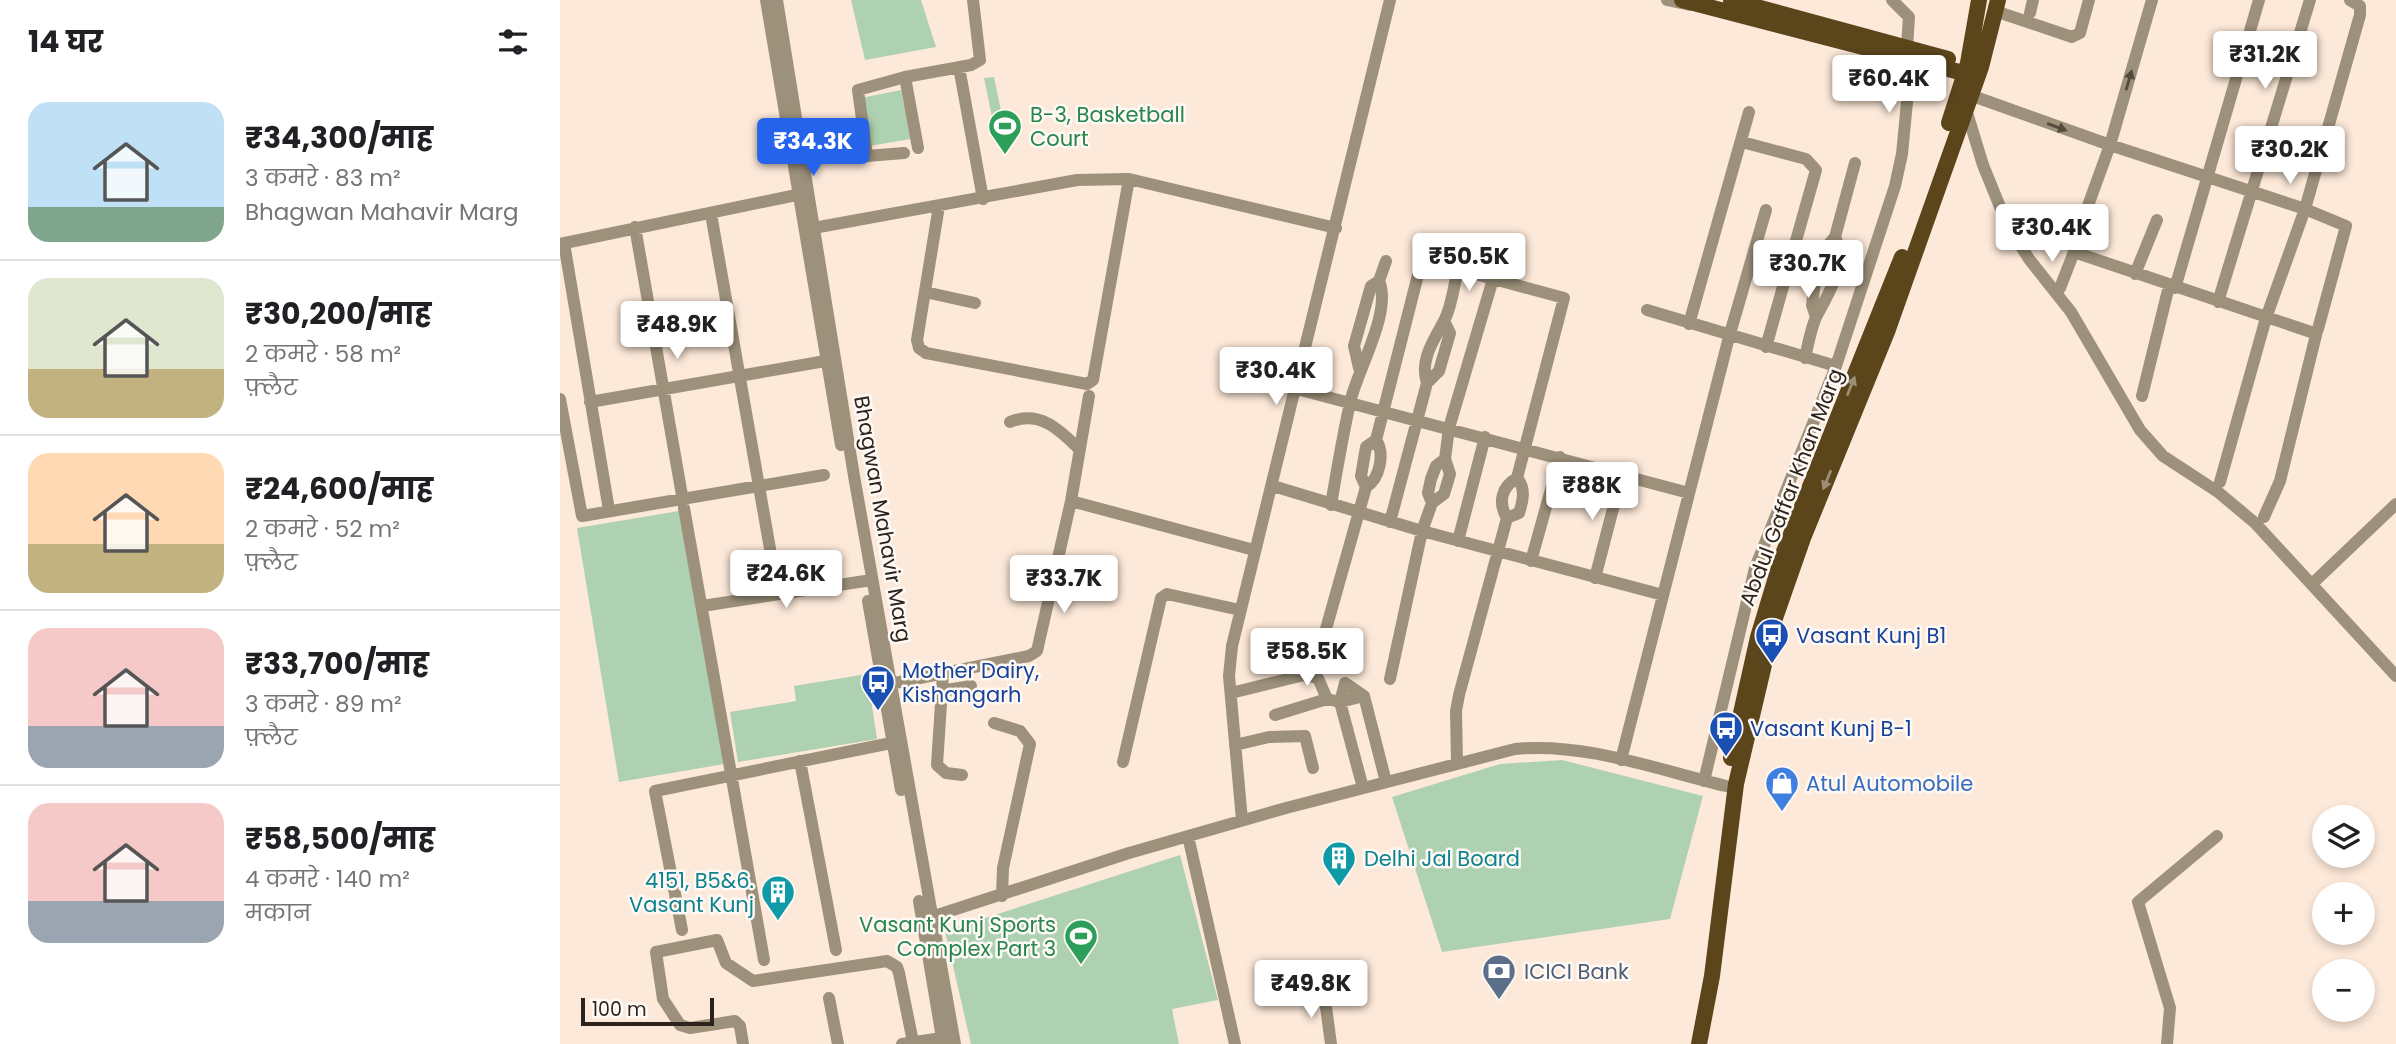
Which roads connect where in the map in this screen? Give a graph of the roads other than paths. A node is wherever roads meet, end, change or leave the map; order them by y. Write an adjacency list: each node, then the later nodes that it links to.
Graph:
1 (766, 0): 18 (street, Bhagwan Mahavir Marg)
2 (777, 0): 18 (street, Bhagwan Mahavir Marg)
3 (972, 0): 21 (street)
4 (1390, 0): 43 (street)
5 (1667, 0): 16 (street)
6 (1682, 0): 19 (main road)
7 (1731, 0): 19 (main road)
8 (1892, 0): 19 (street)
9 (1979, 0): 17 (main road, Abdul Gaffar Khan Marg)
10 (2088, 0): 15 (street)
11 (2151, 0): 27 (street, one-way to 11)
12 (2259, 0): 31 (street)
13 (2310, 0): 33 (street)
14 (2354, 1): 37 (street)
15 (1996, 5): 22 (main road, Abdul Gaffar Khan Marg)
16 (1781, 31)
17 (1974, 34): 20 (main road); 22 (main road, Abdul Gaffar Khan Marg)
18 (778, 38): 34 (street, Bhagwan Mahavir Marg)
19 (1909, 54): 20 (main road); 65 (street)
20 (1944, 63): 22 (main road); 24 (main road)
21 (959, 67): 23 (street); 35 (street)
22 (1975, 67): 24 (main road, Abdul Gaffar Khan Marg)
23 (905, 77): 28 (street); 29 (street)
24 (1964, 101): 27 (street, one-way to 27); 105 (street); 133 (main road, Abdul Gaffar Khan Marg, one-way to 24); 146 (main road, Abdul Gaffar Khan Marg, one-way to 146)
25 (1749, 112): 26 (street)
26 (1742, 142): 59 (street); 62 (street)
27 (2110, 145): 31 (street); 46 (street)
28 (918, 148)
29 (904, 153)
30 (1855, 163): 44 (street)
31 (2207, 177): 33 (street); 51 (street)
32 (1129, 179): 35 (street); 43 (street); 53 (street)
33 (2253, 191): 37 (street); 54 (street)
34 (804, 194): 39 (street); 42 (street, Bhagwan Mahavir Marg)
35 (984, 199): 36 (street)
36 (939, 206): 42 (street); 53 (street)
37 (2305, 209): 58 (street); 60 (street)
38 (1766, 210): 61 (street)
39 (711, 214): 41 (street); 66 (street)
40 (2157, 220): 49 (street)
41 (635, 227): 45 (street); 68 (street)
42 (810, 228): 64 (street, Bhagwan Mahavir Marg)
43 (1336, 228): 67 (street)
44 (1835, 237): 57 (street); 57 (street)
45 (562, 243): 72 (street)
46 (2074, 252): 49 (street); 52 (street)
47 (1386, 261): 73 (street)
48 (1458, 269): 50 (street); 74 (street); 75 (street)
49 (2136, 274): 51 (street)
50 (1493, 279): 77 (street); 79 (street)
51 (2172, 287): 54 (street); 70 (street)
52 (2060, 288)
53 (925, 292): 55 (street)
54 (2218, 302): 58 (street)
55 (975, 303)
56 (1647, 310): 59 (street)
57 (1816, 317): 63 (street)
58 (2266, 318): 60 (street); 85 (street)
59 (1689, 324): 61 (street)
60 (2317, 331): 95 (street)
61 (1729, 337): 62 (street); 88 (street)
62 (1766, 347): 63 (street)
63 (1805, 358): 65 (street)
64 (831, 361): 66 (street); 104 (street, Bhagwan Mahavir Marg); 114 (street, Bhagwan Mahavir Marg)
65 (1836, 366): 131 (street)
66 (739, 377): 68 (street); 86 (street)
67 (1297, 389): 73 (street); 87 (street)
68 (666, 390): 72 (street); 91 (street)
69 (1088, 396): 80 (street)
70 (2142, 396)
71 (560, 399): 93 (street)
72 (590, 402): 93 (street)
73 (1350, 403): 74 (street); 92 (street)
74 (1383, 411): 75 (street); 94 (street)
75 (1416, 420): 77 (street); 97 (street)
76 (1010, 422): 80 (street)
77 (1450, 428): 78 (street); 98 (street)
78 (1485, 437): 79 (street); 99 (street)
79 (1523, 447): 81 (street); 84 (street)
80 (1079, 449): 89 (street)
81 (1560, 457): 82 (street); 102 (street)
82 (1622, 474): 88 (street); 103 (street)
83 (824, 475): 86 (street)
84 (1517, 478): 96 (street); 96 (street)
85 (2220, 482)
86 (759, 486): 91 (street); 106 (street)
87 (1273, 486): 92 (street); 100 (street)
88 (1689, 493): 107 (street)
89 (1071, 502): 100 (street); 111 (street)
90 (2396, 503): 105 (street)
91 (684, 504): 93 (street); 108 (street)
92 (1331, 505): 94 (street)
93 (609, 510)
94 (1360, 514): 97 (street); 110 (street)
95 (2264, 517)
96 (1507, 519): 101 (street)
97 (1390, 522): 98 (street)
98 (1422, 531): 99 (street); 113 (street)
99 (1458, 541): 101 (street)
100 (1254, 550): 109 (street)
101 (1498, 552): 102 (street); 127 (street)
102 (1531, 561): 103 (street)
103 (1595, 578): 107 (street)
104 (865, 581): 106 (street); 114 (street, Bhagwan Mahavir Marg)
105 (2313, 583): 112 (street)
106 (778, 594): 108 (street)
107 (1663, 595): 124 (street)
108 (702, 606): 129 (street)
109 (1240, 610): 117 (street); 126 (street)
110 (1317, 660)
111 (943, 673): 114 (street); 116 (street)
112 (2396, 676)
113 (1390, 679)
114 (887, 684): 122 (street, Bhagwan Mahavir Marg)
115 (971, 685): 116 (street)
116 (941, 691): 130 (street)
117 (1231, 693): 118 (street); 123 (street)
118 (1327, 699): 119 (street); 120 (street)
119 (1340, 702): 132 (street); 134 (street)
120 (1275, 715)
121 (994, 723): 138 (street)
122 (896, 742): 125 (street); 139 (street, Bhagwan Mahavir Marg)
123 (1235, 745): 128 (street); 135 (street)
124 (1621, 760): 127 (street); 131 (street)
125 (800, 761): 129 (street); 141 (street)
126 (1123, 762)
127 (1457, 764): 132 (street)
128 (1313, 768)
129 (731, 774): 140 (street); 142 (street)
130 (962, 775)
131 (1704, 781): 133 (street)
132 (1386, 782): 134 (street)
133 (1726, 786): 146 (main road, Abdul Gaffar Khan Marg)
134 (1363, 788): 135 (street)
135 (1242, 820): 136 (street)
136 (1188, 836): 138 (street); 151 (street)
137 (2217, 836): 153 (street)
138 (1002, 896): 139 (street)
139 (926, 920): 145 (street, Bhagwan Mahavir Marg); 150 (street, Bhagwan Mahavir Marg)
140 (682, 930)
141 (836, 950)
142 (764, 960)
143 (1324, 992): 152 (street)
144 (829, 998): 149 (street)
145 (943, 1041): 147 (street)
146 (1692, 1041)
147 (908, 1043): 148 (street)
148 (743, 1044)
149 (838, 1044)
150 (955, 1044)
151 (1235, 1044)
152 (1331, 1044)
153 (2167, 1044)

